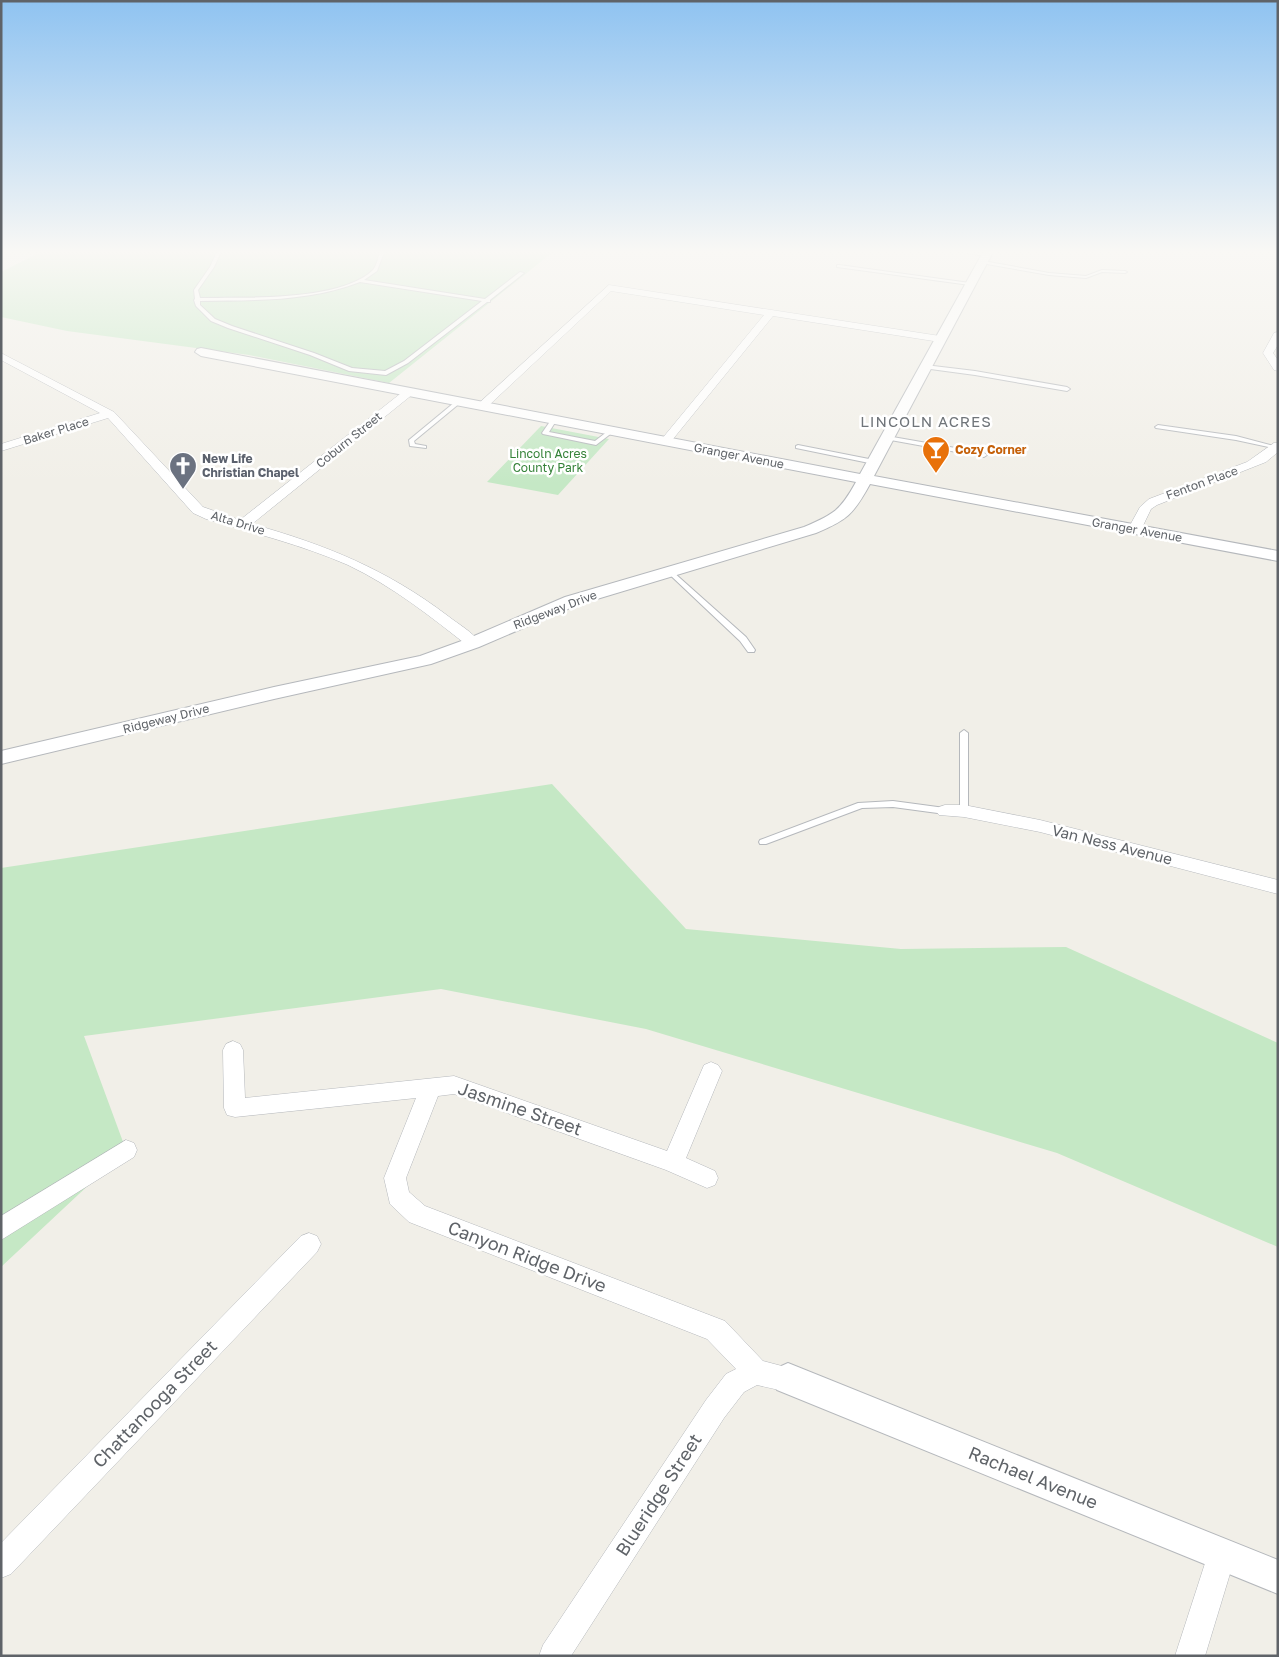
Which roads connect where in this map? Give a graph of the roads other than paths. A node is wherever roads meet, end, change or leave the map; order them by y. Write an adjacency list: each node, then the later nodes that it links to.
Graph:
1 (235, 329): 2 (lane)
2 (450, 329)
3 (564, 329): 16 (street)
4 (758, 329): 20 (street)
5 (877, 329): 8 (street)
6 (945, 329): 8 (street, Ridgeway Drive)
7 (1278, 336): 12 (street)
8 (940, 339): 11 (street, Ridgeway Drive)
9 (201, 352): 14 (street, Granger Avenue)
10 (1, 356): 17 (street, Alta Drive)
11 (925, 367): 13 (lane); 19 (street, Ridgeway Drive)
12 (1278, 368)
13 (1068, 389)
14 (409, 392): 15 (street, Granger Avenue); 28 (street, Coburn Street)
15 (457, 402): 16 (street, Granger Avenue); 21 (lane)
16 (481, 407): 20 (street, Granger Avenue)
17 (110, 414): 24 (street, Baker Place); 28 (street, Alta Drive)
18 (1158, 427): 23 (lane)
19 (887, 438): 25 (lane); 26 (street, Ridgeway Drive)
20 (665, 442): 27 (street, Granger Avenue)
21 (424, 447)
22 (798, 447): 26 (lane)
23 (1277, 447): 29 (street, Fenton Place)
24 (1, 448)
25 (984, 455)
26 (874, 462): 27 (street, Ridgeway Drive)
27 (865, 480): 29 (street, Granger Avenue); 31 (street, Ridgeway Drive)
28 (242, 525): 32 (street, Alta Drive)
29 (1135, 529): 30 (street, Granger Avenue)
30 (1278, 556)
31 (670, 572): 32 (street, Ridgeway Drive); 33 (lane)
32 (473, 643): 35 (street, Ridgeway Drive)
33 (751, 650)
34 (964, 733): 37 (lane)
35 (1, 758)
36 (945, 811): 37 (street, Van Ness Avenue); 38 (lane)
37 (964, 811): 39 (street, Van Ness Avenue)
38 (763, 842)
39 (1278, 887)
40 (233, 1050): 42 (street, Jasmine Street)
41 (711, 1071): 44 (street)
42 (431, 1086): 44 (street, Jasmine Street); 48 (street, Canyon Ridge Drive)
43 (126, 1150): 46 (street)
44 (673, 1162): 45 (street, Jasmine Street)
45 (707, 1178)
46 (1, 1229)
47 (309, 1244): 51 (street, Chattanooga Street)
48 (756, 1372): 49 (street); 53 (street, Blueridge Street)
49 (788, 1379): 50 (street, Rachael Avenue)
50 (1222, 1554): 52 (street, Rachael Avenue); 54 (street)
51 (1, 1564)
52 (1278, 1577)
53 (554, 1656)
54 (1190, 1656)

